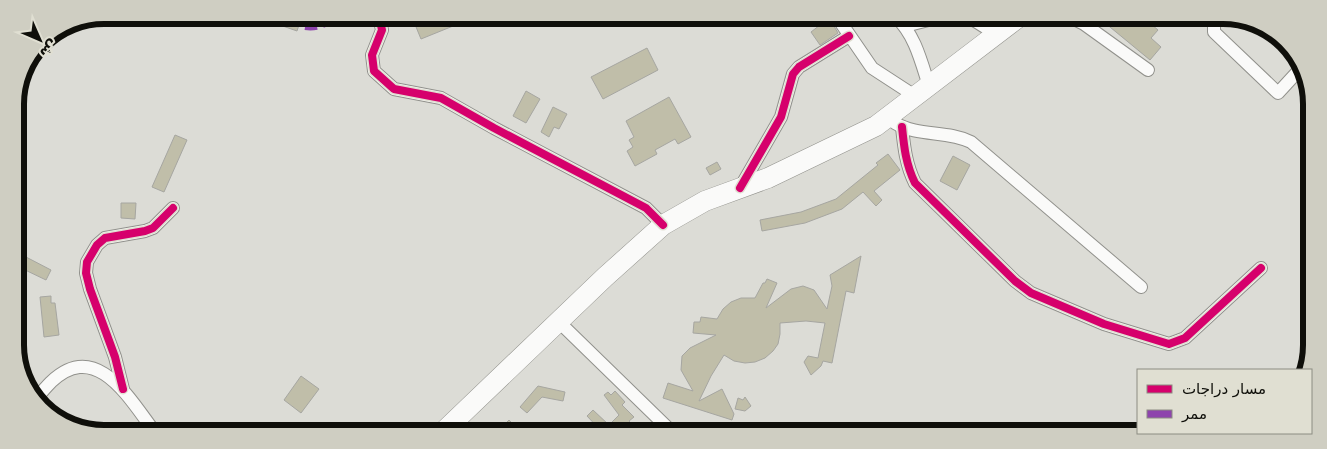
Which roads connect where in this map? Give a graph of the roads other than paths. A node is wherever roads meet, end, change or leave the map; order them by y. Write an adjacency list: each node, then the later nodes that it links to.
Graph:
1 (381, 24): 16 (street)
2 (841, 24): 9 (street)
3 (903, 24): 12 (street)
4 (980, 24): 8 (street)
5 (1010, 24): 8 (main road)
6 (1090, 24): 10 (street)
7 (1214, 24): 11 (street)
8 (996, 34): 12 (main road)
9 (849, 36): 12 (street); 14 (street)
10 (1148, 70)
11 (1297, 73)
12 (922, 91): 13 (main road)
13 (895, 122): 14 (main road); 17 (street); 18 (street)
14 (740, 188): 16 (main road)
15 (173, 208): 20 (street)
16 (663, 226): 19 (main road)
17 (1261, 268)
18 (1141, 287)
19 (558, 321): 23 (main road); 24 (street)
20 (123, 389): 21 (street); 22 (street)
21 (41, 394)
22 (150, 425)
23 (450, 425)
24 (665, 425)

